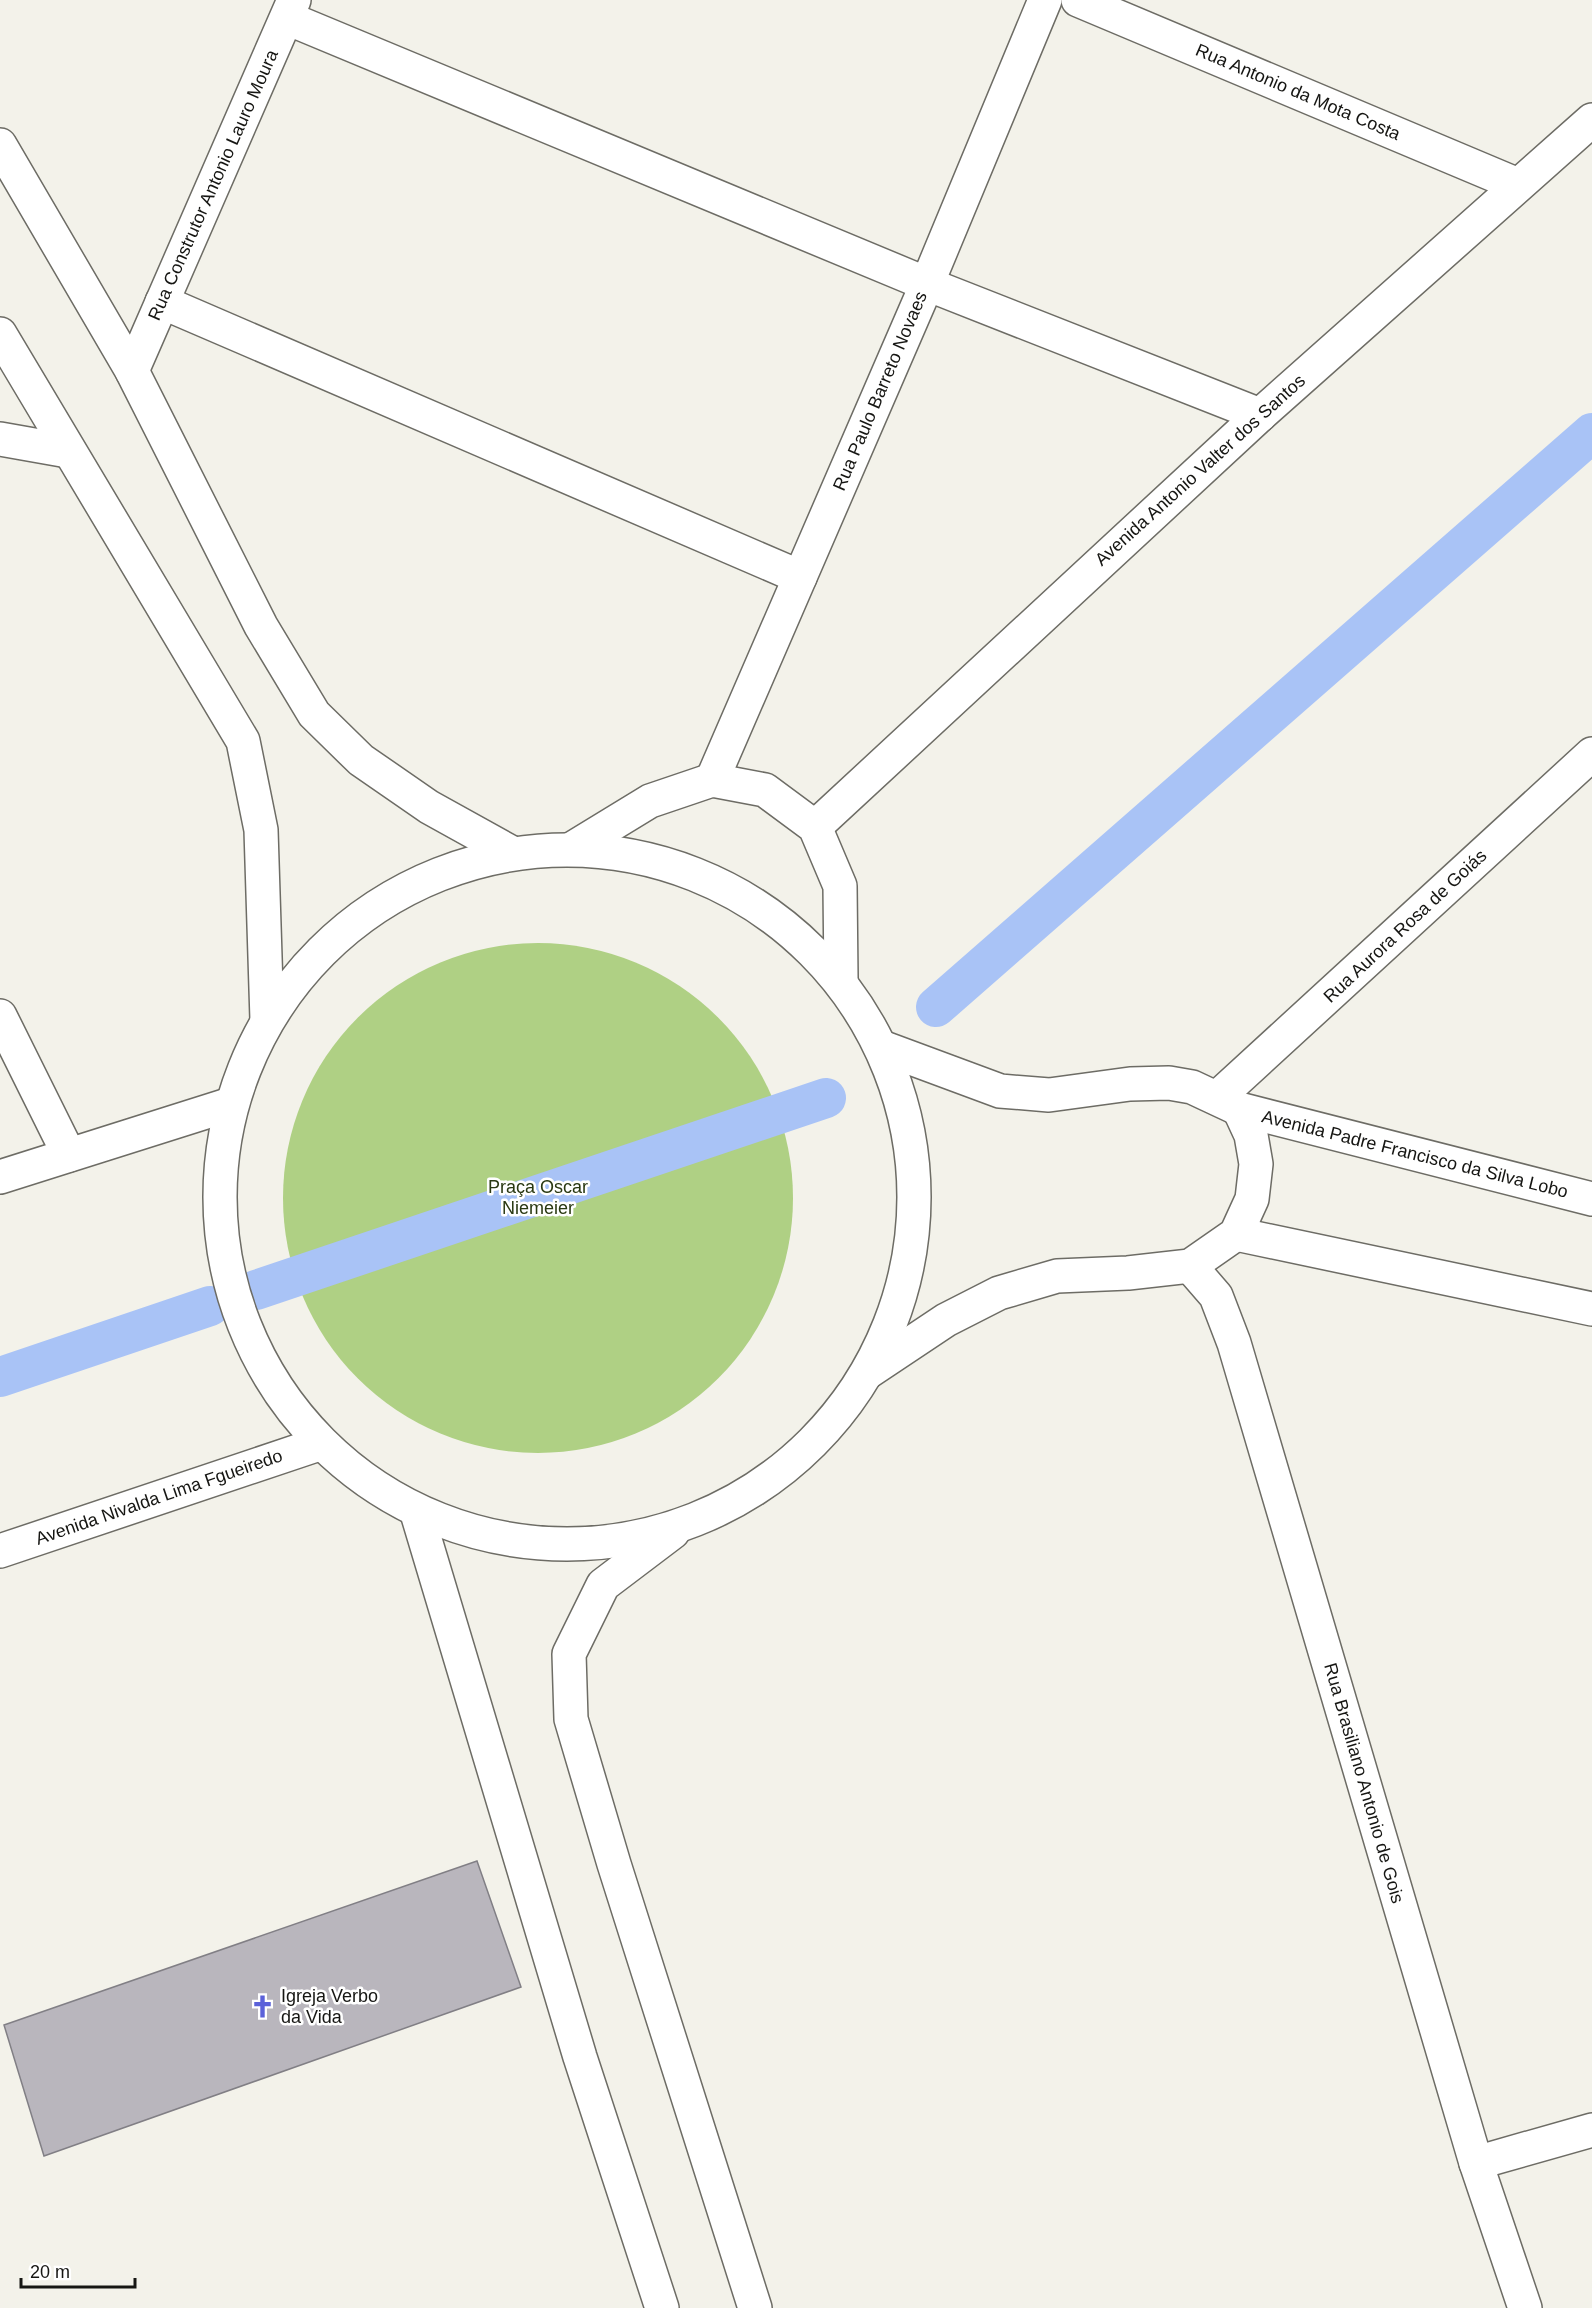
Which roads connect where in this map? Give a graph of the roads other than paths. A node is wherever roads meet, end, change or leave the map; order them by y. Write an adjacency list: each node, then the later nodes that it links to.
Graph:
1 (1045, 0): 7 (street, Rua Paulo Barreto Novaes)
2 (1078, 0): 6 (street, Rua Antonio da Mota Costa)
3 (291, 9): 7 (street); 8 (street, Rua Construtor Antonio Lauro Moura)
4 (1592, 120): 6 (street, Avenida Antonio Valter dos Santos)
5 (0, 145): 10 (street)
6 (1518, 185): 11 (street, Avenida Antonio Valter dos Santos)
7 (927, 284): 11 (street); 14 (street, Rua Paulo Barreto Novaes)
8 (162, 302): 10 (street, Rua Construtor Antonio Lauro Moura); 14 (street)
9 (0, 334): 13 (street)
10 (132, 370): 19 (street)
11 (1260, 414): 17 (street, Avenida Antonio Valter dos Santos)
12 (0, 440): 13 (street)
13 (68, 451): 22 (street)
14 (800, 577): 16 (street, Rua Paulo Barreto Novaes)
15 (1592, 754): 24 (street, Rua Aurora Rosa de Goiás)
16 (712, 780): 17 (street); 18 (street)
17 (815, 827): 20 (street)
18 (573, 848): 19 (street); 20 (street)
19 (512, 853): 22 (street)
20 (841, 978): 23 (street)
21 (0, 1016): 26 (street)
22 (267, 1020): 25 (street)
23 (884, 1048): 24 (street, Avenida Padre Francisco da Silva Lobo); 32 (street)
24 (1228, 1103): 28 (street, Avenida Padre Francisco da Silva Lobo); 29 (street)
25 (231, 1104): 26 (street); 33 (street)
26 (69, 1155): 27 (street)
27 (0, 1177)
28 (1592, 1198)
29 (1236, 1234): 30 (street); 31 (street)
30 (1190, 1266): 32 (street); 38 (street, Rua Brasiliano Antonio de Gois)
31 (1590, 1315)
32 (868, 1372): 35 (street)
33 (319, 1444): 34 (street); 36 (street, Avenida Nivalda Lima Fgueiredo)
34 (417, 1513): 35 (street); 39 (street)
35 (681, 1527): 40 (street)
36 (0, 1551)
37 (1592, 2130): 38 (street)
38 (1476, 2163): 41 (street, Rua Brasiliano Antonio de Gois)
39 (662, 2308)
40 (756, 2308)
41 (1525, 2308)

